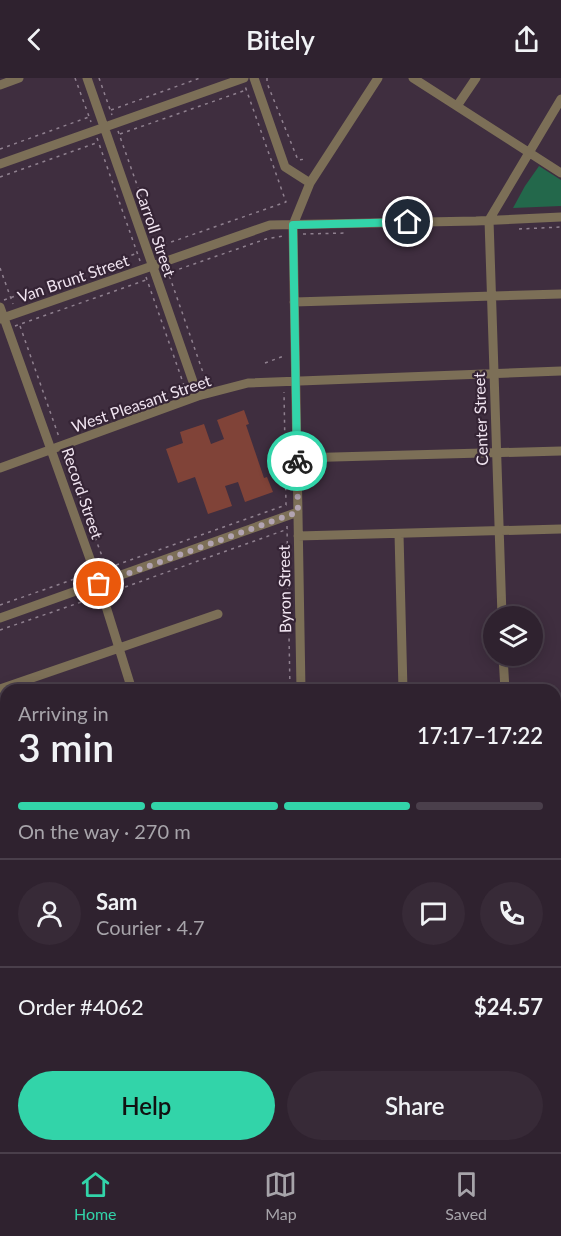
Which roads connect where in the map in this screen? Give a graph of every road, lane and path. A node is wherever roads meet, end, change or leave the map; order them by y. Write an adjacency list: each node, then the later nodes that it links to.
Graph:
1 (19, 78): 11 (street)
2 (75, 78): 16 (path)
3 (87, 78): 16 (street, Carroll Street)
4 (99, 78): 15 (path)
5 (243, 78): 12 (path); 15 (street)
6 (254, 78): 24 (street)
7 (267, 78): 20 (path)
8 (378, 78): 24 (street, Byron Street)
9 (413, 78): 14 (street)
10 (476, 78): 14 (street)
11 (0, 85)
12 (247, 90): 17 (path); 31 (path)
13 (561, 99): 19 (street)
14 (457, 106): 19 (street)
15 (116, 124): 16 (street); 17 (path)
16 (99, 130): 18 (street, Carroll Street); 18 (path); 21 (street)
17 (119, 135): 18 (path); 31 (path)
18 (103, 141): 23 (path); 32 (street, Carroll Street); 32 (path)
19 (529, 152): 22 (street); 26 (street)
20 (306, 159)
21 (0, 164)
22 (561, 173)
23 (0, 177)
24 (310, 183): 29 (street, Byron Street)
25 (561, 217): 26 (street, Van Brunt Street)
26 (489, 220): 29 (street, Van Brunt Street); 39 (street, Center Street)
27 (561, 227): 28 (path)
28 (520, 229)
29 (293, 230): 30 (path); 33 (street, Van Brunt Street); 36 (path); 42 (street, Byron Street)
30 (350, 233)
31 (159, 246): 32 (path); 33 (path)
32 (142, 252): 35 (street, Carroll Street); 35 (path); 40 (path)
33 (164, 262): 35 (street, Van Brunt Street); 36 (path)
34 (0, 268): 40 (path)
35 (148, 268): 37 (street, Carroll Street); 37 (path); 44 (street, Van Brunt Street)
36 (168, 273): 37 (path); 54 (path)
37 (151, 278): 46 (path); 55 (street, Carroll Street); 55 (path)
38 (561, 294): 39 (street)
39 (491, 296): 42 (street); 51 (street, Center Street)
40 (10, 297): 41 (path); 44 (path)
41 (0, 301)
42 (294, 302): 52 (street, Byron Street)
43 (0, 308): 45 (street, Record Street)
44 (16, 314): 45 (street, Van Brunt Street)
45 (2, 319): 47 (street, Record Street)
46 (20, 324): 47 (path); 56 (path)
47 (7, 329): 57 (street, Record Street)
48 (284, 356): 49 (path)
49 (265, 363)
50 (561, 371): 51 (street, West Pleasant Street)
51 (494, 374): 52 (street, West Pleasant Street); 59 (street, Center Street)
52 (296, 381): 54 (street, West Pleasant Street); 60 (street, Byron Street)
53 (284, 392): 62 (path)
54 (210, 393): 55 (street, West Pleasant Street)
55 (193, 397): 56 (street, West Pleasant Street)
56 (62, 446): 57 (street, West Pleasant Street); 71 (path)
57 (52, 450): 61 (street, West Pleasant Street); 72 (street, Record Street)
58 (561, 451): 59 (street)
59 (496, 453): 60 (street); 68 (street, Center Street)
60 (297, 458): 63 (street, Byron Street)
61 (0, 468)
62 (286, 505): 64 (path); 71 (path)
63 (298, 512): 64 (street); 65 (street, Byron Street)
64 (286, 517): 66 (path); 73 (street)
65 (298, 525): 66 (path); 70 (street, Byron Street)
66 (287, 529): 75 (path); 85 (path)
67 (561, 529): 68 (street)
68 (499, 530): 69 (street); 77 (street, Center Street)
69 (399, 534): 70 (street); 87 (street)
70 (298, 536): 86 (street, Byron Street)
71 (107, 568): 72 (path); 73 (path)
72 (95, 573): 74 (street, Record Street)
73 (111, 580): 74 (street)
74 (94, 586): 75 (street, Record Street); 76 (path); 79 (street)
75 (102, 595): 80 (path); 81 (street, Record Street)
76 (0, 605)
77 (502, 606)
78 (218, 614): 81 (street)
79 (0, 618)
80 (0, 630)
81 (119, 649): 83 (street); 84 (street, Record Street)
82 (503, 666): 88 (street)
83 (15, 684)
84 (130, 684)
85 (290, 684)
86 (301, 684)
87 (402, 684)
88 (504, 684)

